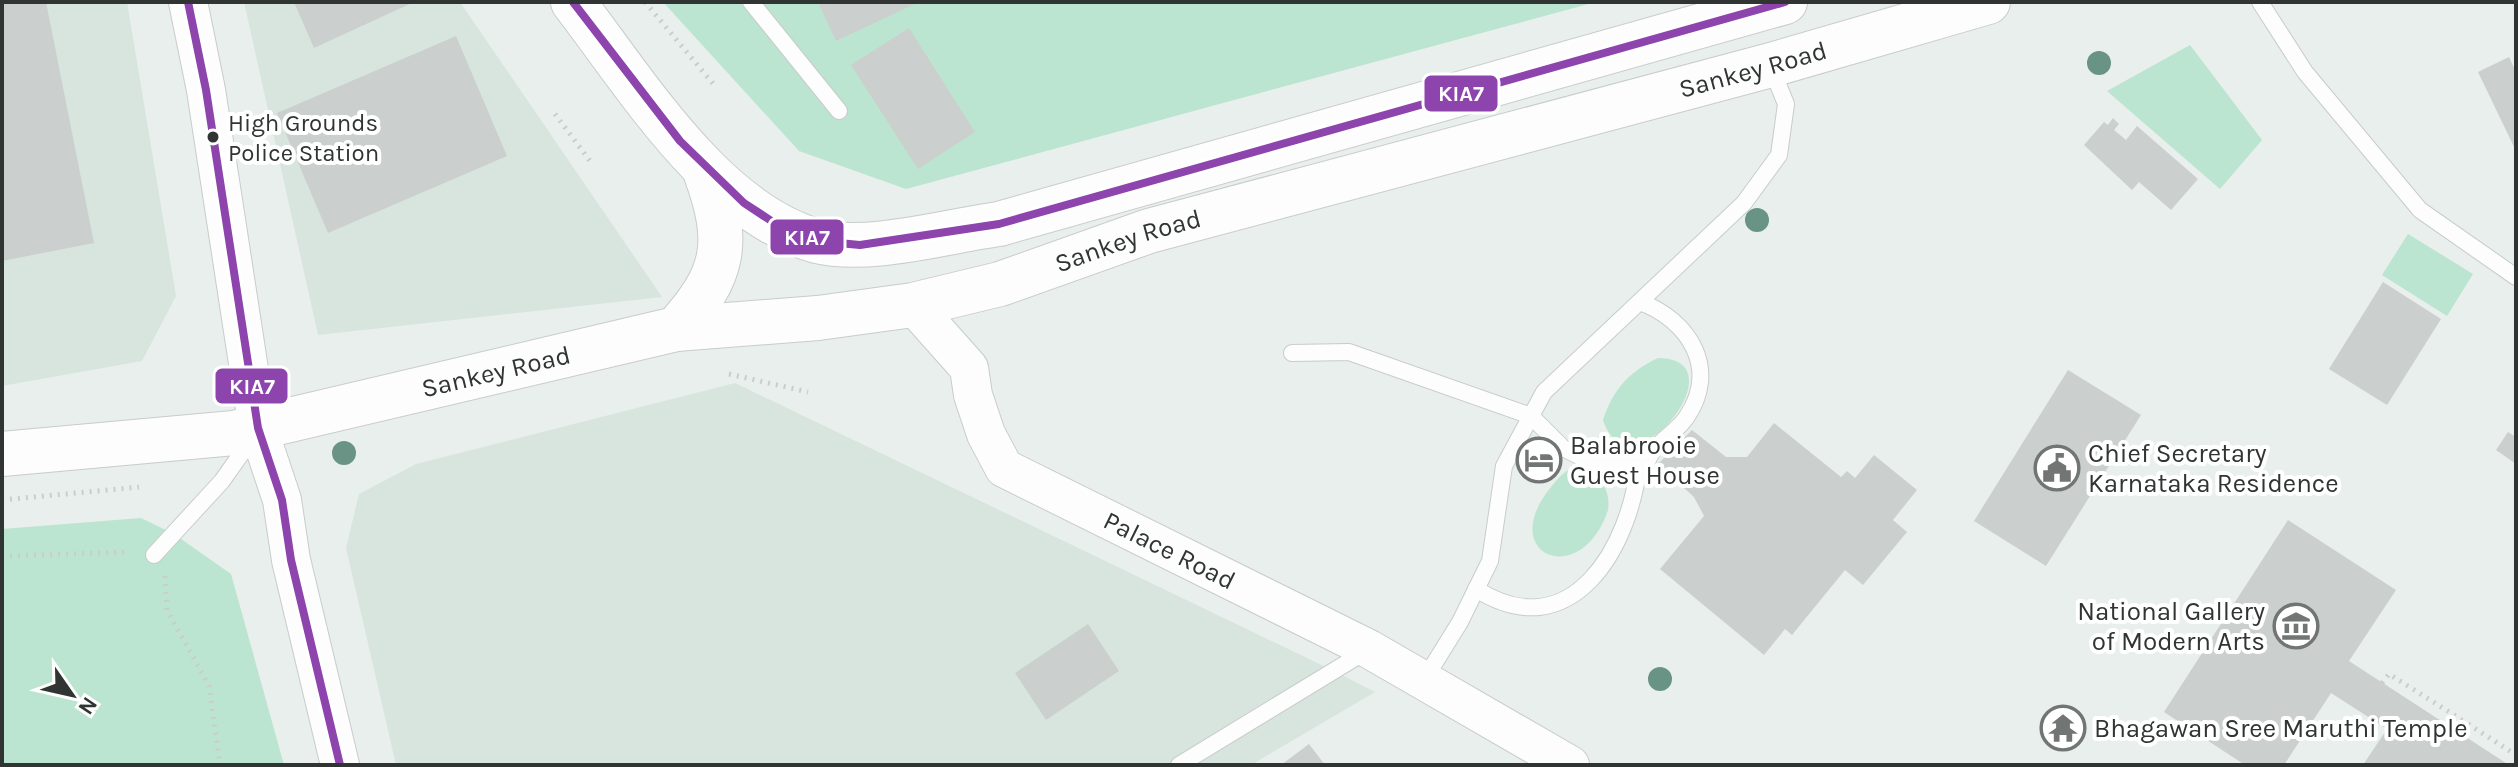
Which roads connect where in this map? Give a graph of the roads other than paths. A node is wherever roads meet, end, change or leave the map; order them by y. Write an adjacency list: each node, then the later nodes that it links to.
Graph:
1 (188, 2): 17 (street)
2 (573, 2): 9 (main road)
3 (751, 2): 8 (lane)
4 (1785, 2): 10 (main road, Sankey Road)
5 (1988, 2): 7 (main road, Sankey Road)
6 (2260, 2): 11 (lane)
7 (1771, 65): 12 (lane); 13 (main road, Sankey Road)
8 (839, 111)
9 (706, 174): 10 (main road, Sankey Road); 14 (main road)
10 (868, 243): 13 (main road, Palace Road)
11 (2516, 277)
12 (1640, 302): 16 (lane); 19 (lane)
13 (913, 305): 14 (main road, Sankey Road); 22 (street, Palace Road)
14 (676, 329): 17 (main road, Sankey Road)
15 (1292, 353): 16 (lane)
16 (1531, 416): 19 (lane); 21 (lane)
17 (258, 428): 18 (main road, Sankey Road); 20 (lane); 24 (street)
18 (2, 454)
19 (1639, 462): 21 (lane)
20 (154, 555)
21 (1476, 589): 23 (lane)
22 (1369, 649): 23 (street, Palace Road); 25 (lane)
23 (1424, 680): 26 (street, Palace Road)
24 (340, 765)
25 (1179, 765)
26 (1570, 765)

